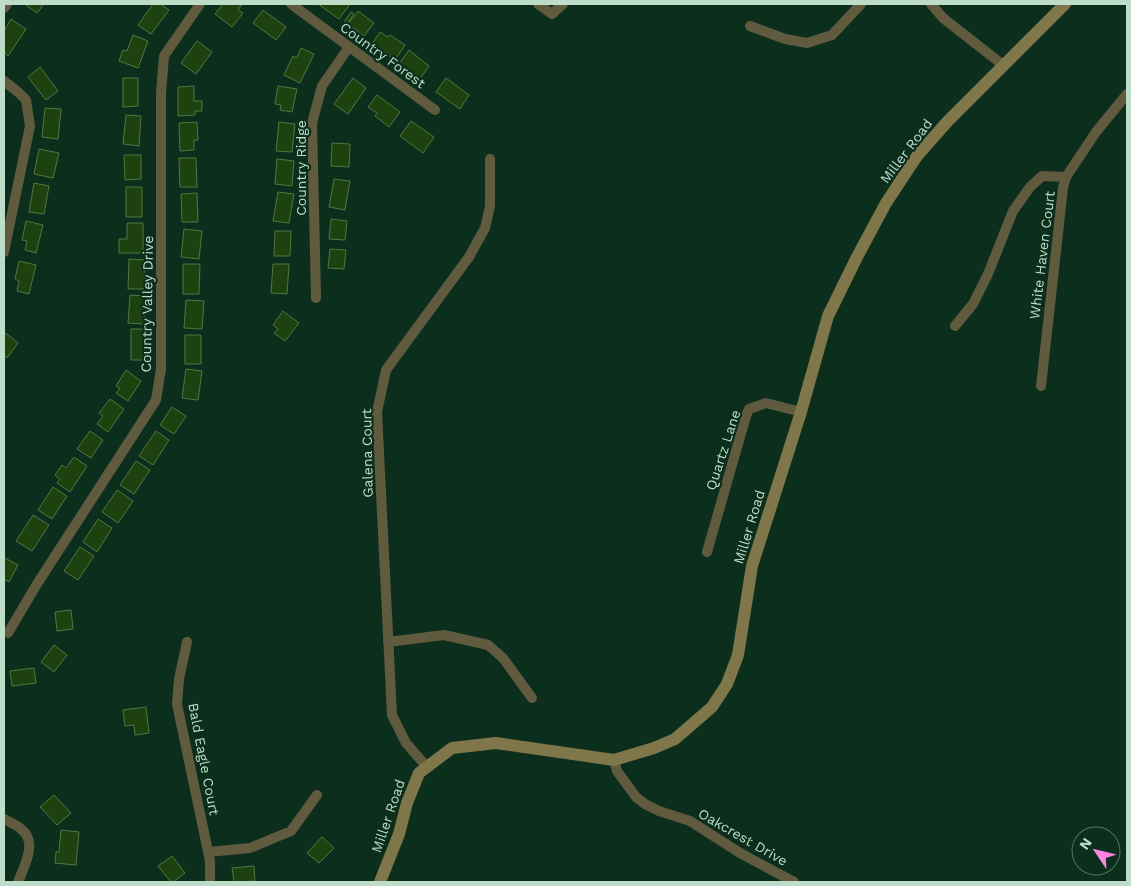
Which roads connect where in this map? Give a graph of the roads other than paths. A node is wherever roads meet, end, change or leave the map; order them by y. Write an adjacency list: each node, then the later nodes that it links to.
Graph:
1 (7, 4): 9 (street)
2 (200, 4): 24 (street, Country Valley Drive)
3 (291, 4): 11 (street, Country Forest)
4 (538, 4): 5 (street)
5 (563, 4)
6 (861, 4): 10 (street)
7 (931, 4): 12 (street)
8 (1065, 4): 12 (street, Miller Road)
9 (4, 8)
10 (750, 26)
11 (349, 47): 15 (street, Country Forest); 19 (street, Country Ridge)
12 (1003, 65): 22 (street, Miller Road)
13 (4, 81): 18 (street)
14 (1127, 94): 17 (street)
15 (435, 110)
16 (490, 159): 26 (street, Galena Court)
17 (1066, 177): 20 (street, White Haven Court); 21 (street, White Haven Court)
18 (4, 252)
19 (316, 298)
20 (955, 326)
21 (1041, 386)
22 (801, 412): 23 (street, Quartz Lane); 28 (street, Miller Road)
23 (707, 552)
24 (8, 633)
25 (187, 642): 32 (street, Bald Eagle Court)
26 (388, 642): 27 (street); 29 (street, Galena Court)
27 (532, 698)
28 (614, 760): 29 (street, Miller Road); 36 (street, Oakcrest Drive)
29 (427, 767): 35 (street, Miller Road)
30 (317, 795): 32 (street)
31 (4, 819): 33 (street)
32 (208, 852): 34 (street, Bald Eagle Court)
33 (18, 882)
34 (210, 882)
35 (380, 882)
36 (794, 882)

